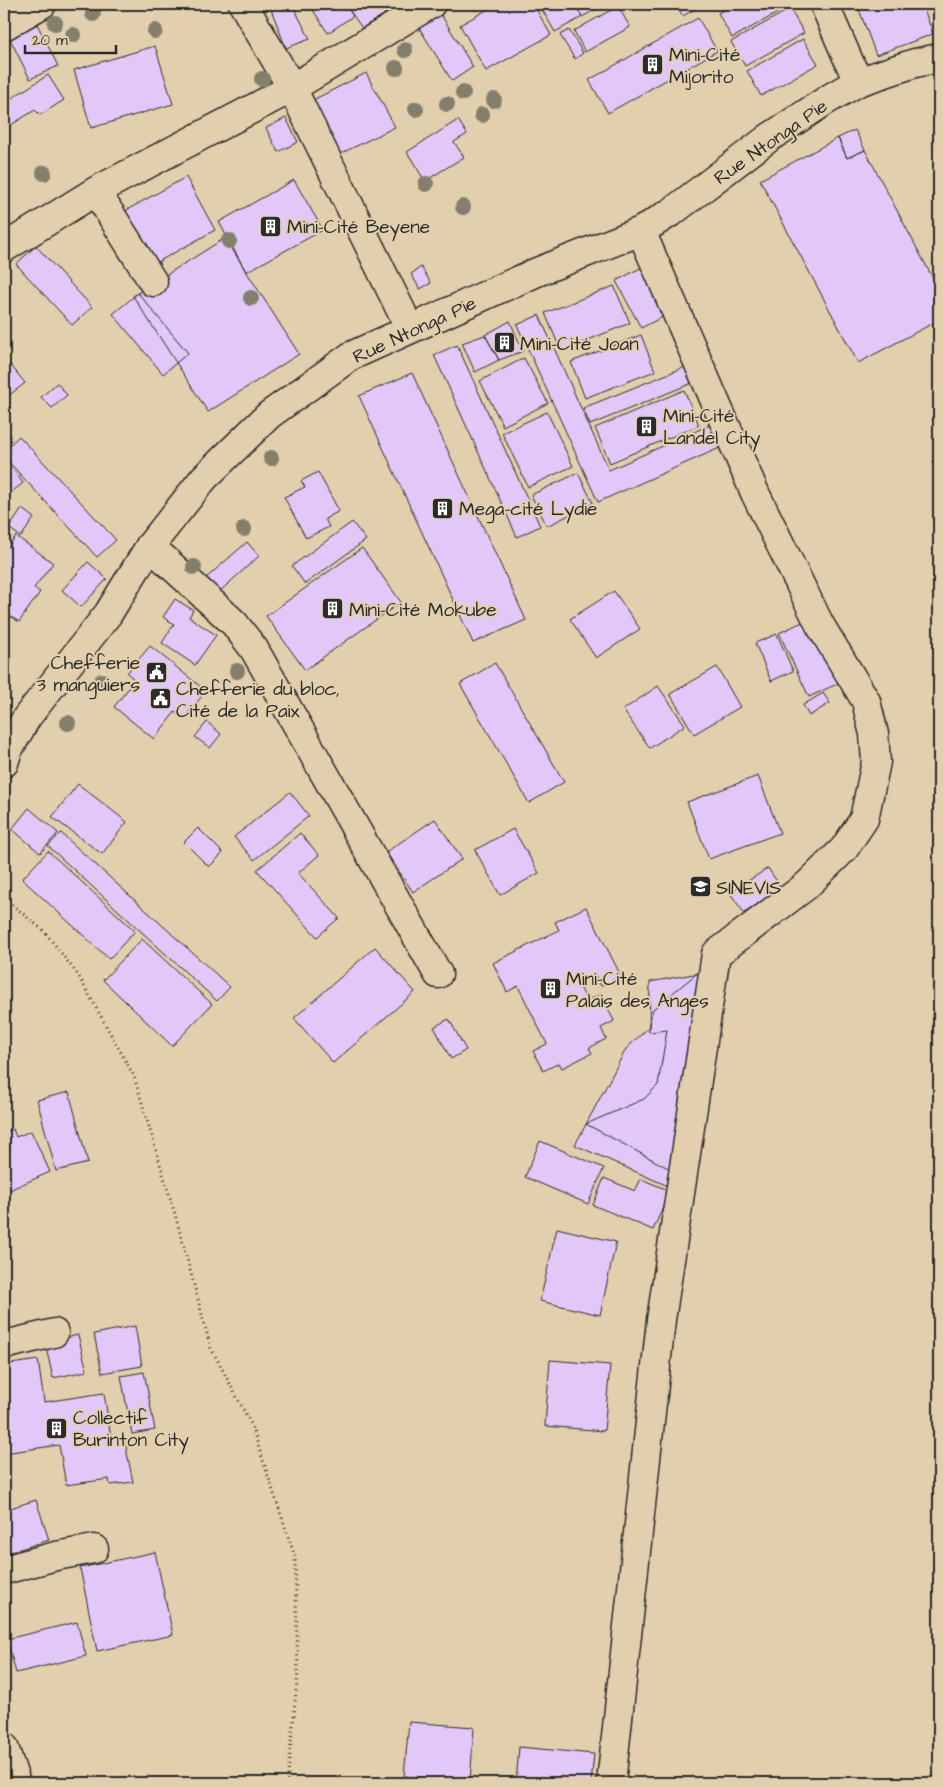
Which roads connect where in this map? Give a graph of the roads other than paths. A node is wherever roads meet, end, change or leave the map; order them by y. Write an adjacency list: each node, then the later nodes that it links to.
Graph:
1 (42, 4): 5 (street)
2 (243, 4): 8 (street)
3 (431, 4): 8 (street)
4 (824, 4): 7 (street)
5 (4, 26)
6 (939, 58): 7 (street, Rue Ntonga Pie)
7 (858, 82): 10 (street, Rue Ntonga Pie)
8 (292, 88): 9 (street); 13 (street)
9 (96, 191): 11 (street); 12 (street)
10 (641, 231): 13 (street, Rue Ntonga Pie); 23 (street)
11 (4, 248)
12 (153, 282)
13 (410, 329): 14 (street, Rue Ntonga Pie)
14 (150, 546): 15 (street, Rue Ntonga Pie); 16 (street)
15 (5, 753)
16 (438, 974)
17 (54, 1332): 18 (street)
18 (4, 1345)
19 (94, 1549): 20 (street)
20 (4, 1570)
21 (4, 1748): 22 (street)
22 (16, 1783)
23 (611, 1783)

